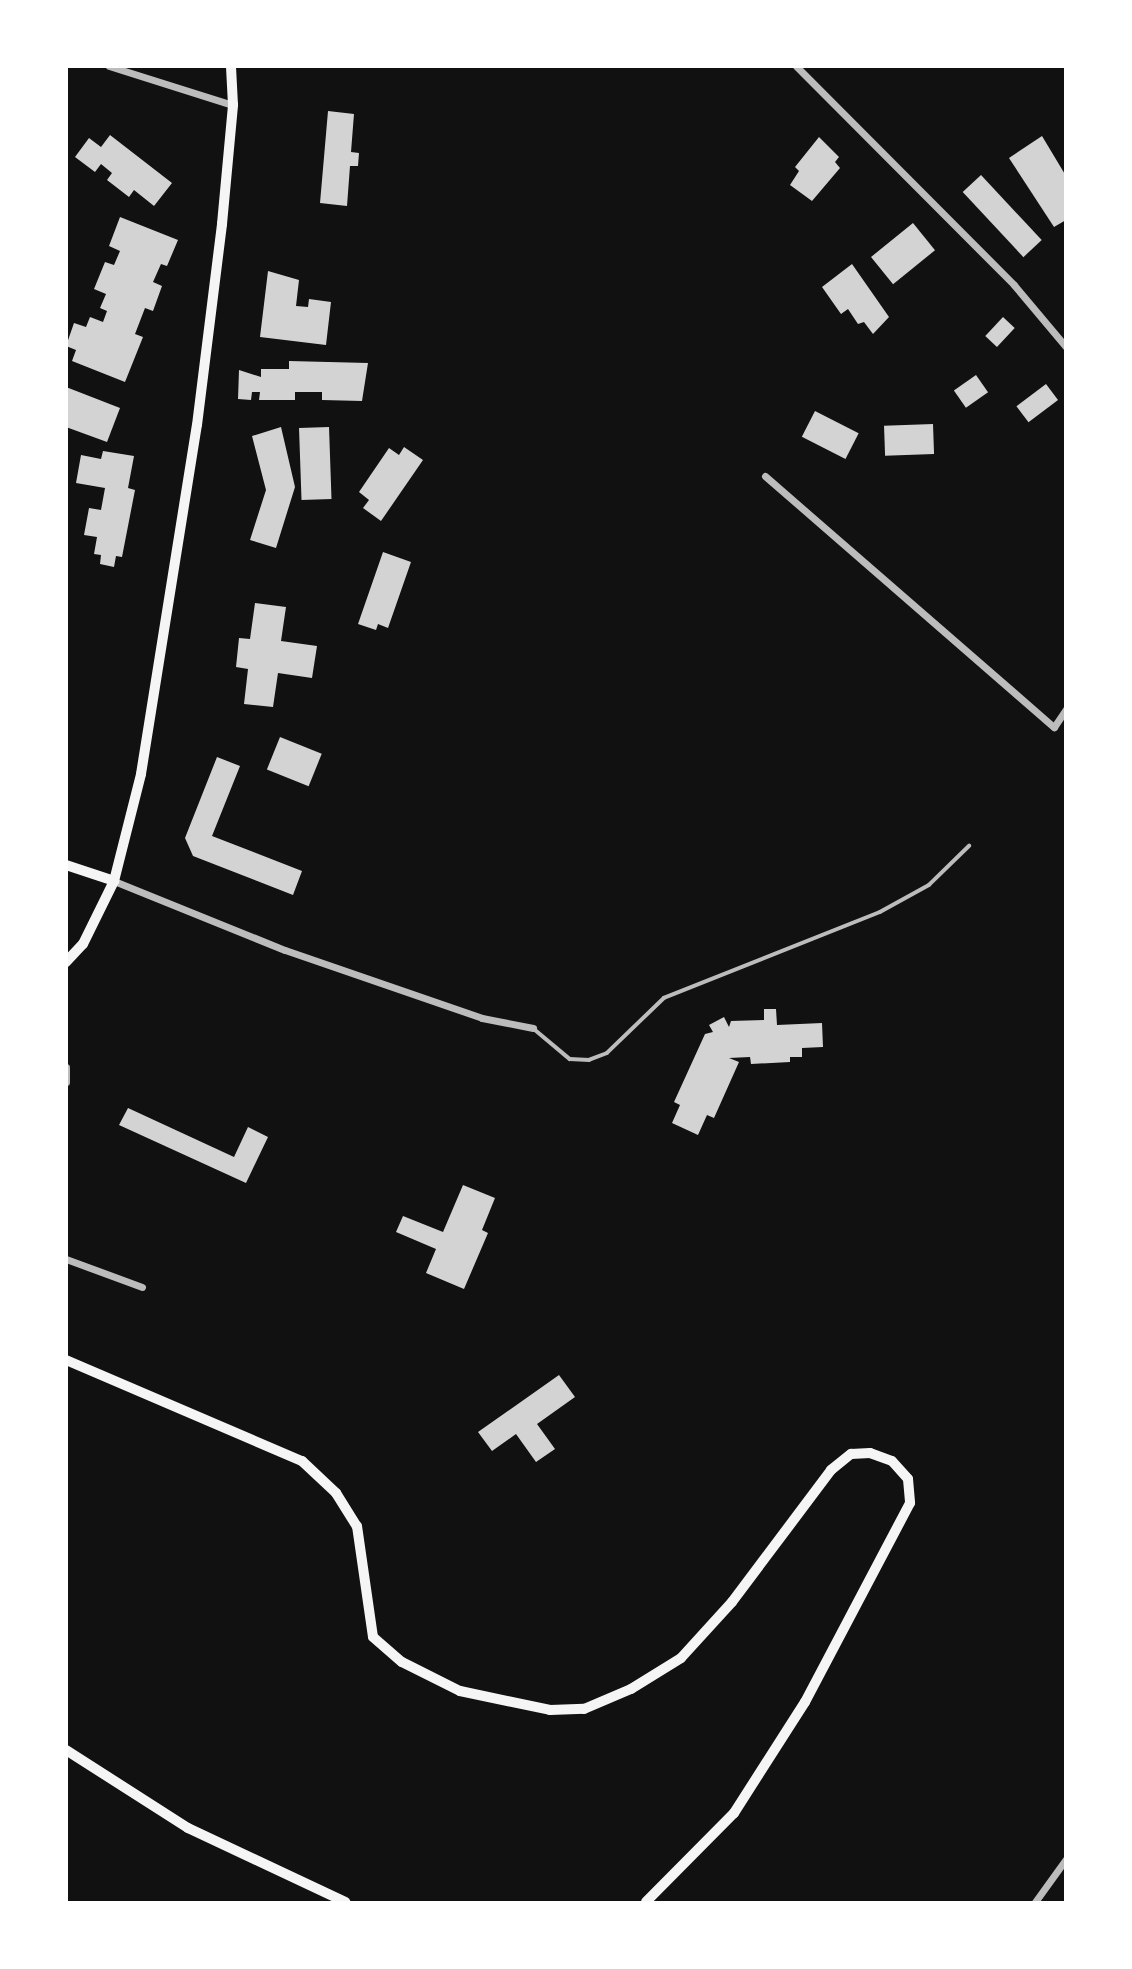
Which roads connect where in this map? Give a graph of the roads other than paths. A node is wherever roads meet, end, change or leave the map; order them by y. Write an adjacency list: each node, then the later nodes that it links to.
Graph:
1 (109, 66): 4 (street)
2 (231, 66): 4 (highway)
3 (796, 66): 5 (street)
4 (233, 105): 10 (highway)
5 (1066, 347)
6 (765, 477): 7 (street)
7 (1066, 709)
8 (969, 846): 12 (lane)
9 (66, 865): 10 (main road)
10 (114, 881): 11 (highway); 12 (street)
11 (66, 962)
12 (533, 1028)
13 (66, 1067): 14 (street)
14 (66, 1082)
15 (66, 1259): 16 (street)
16 (142, 1287)
17 (66, 1360): 21 (highway)
18 (66, 1750): 20 (highway)
19 (1066, 1859): 22 (street)
20 (345, 1902)
21 (646, 1902)
22 (1035, 1902)

